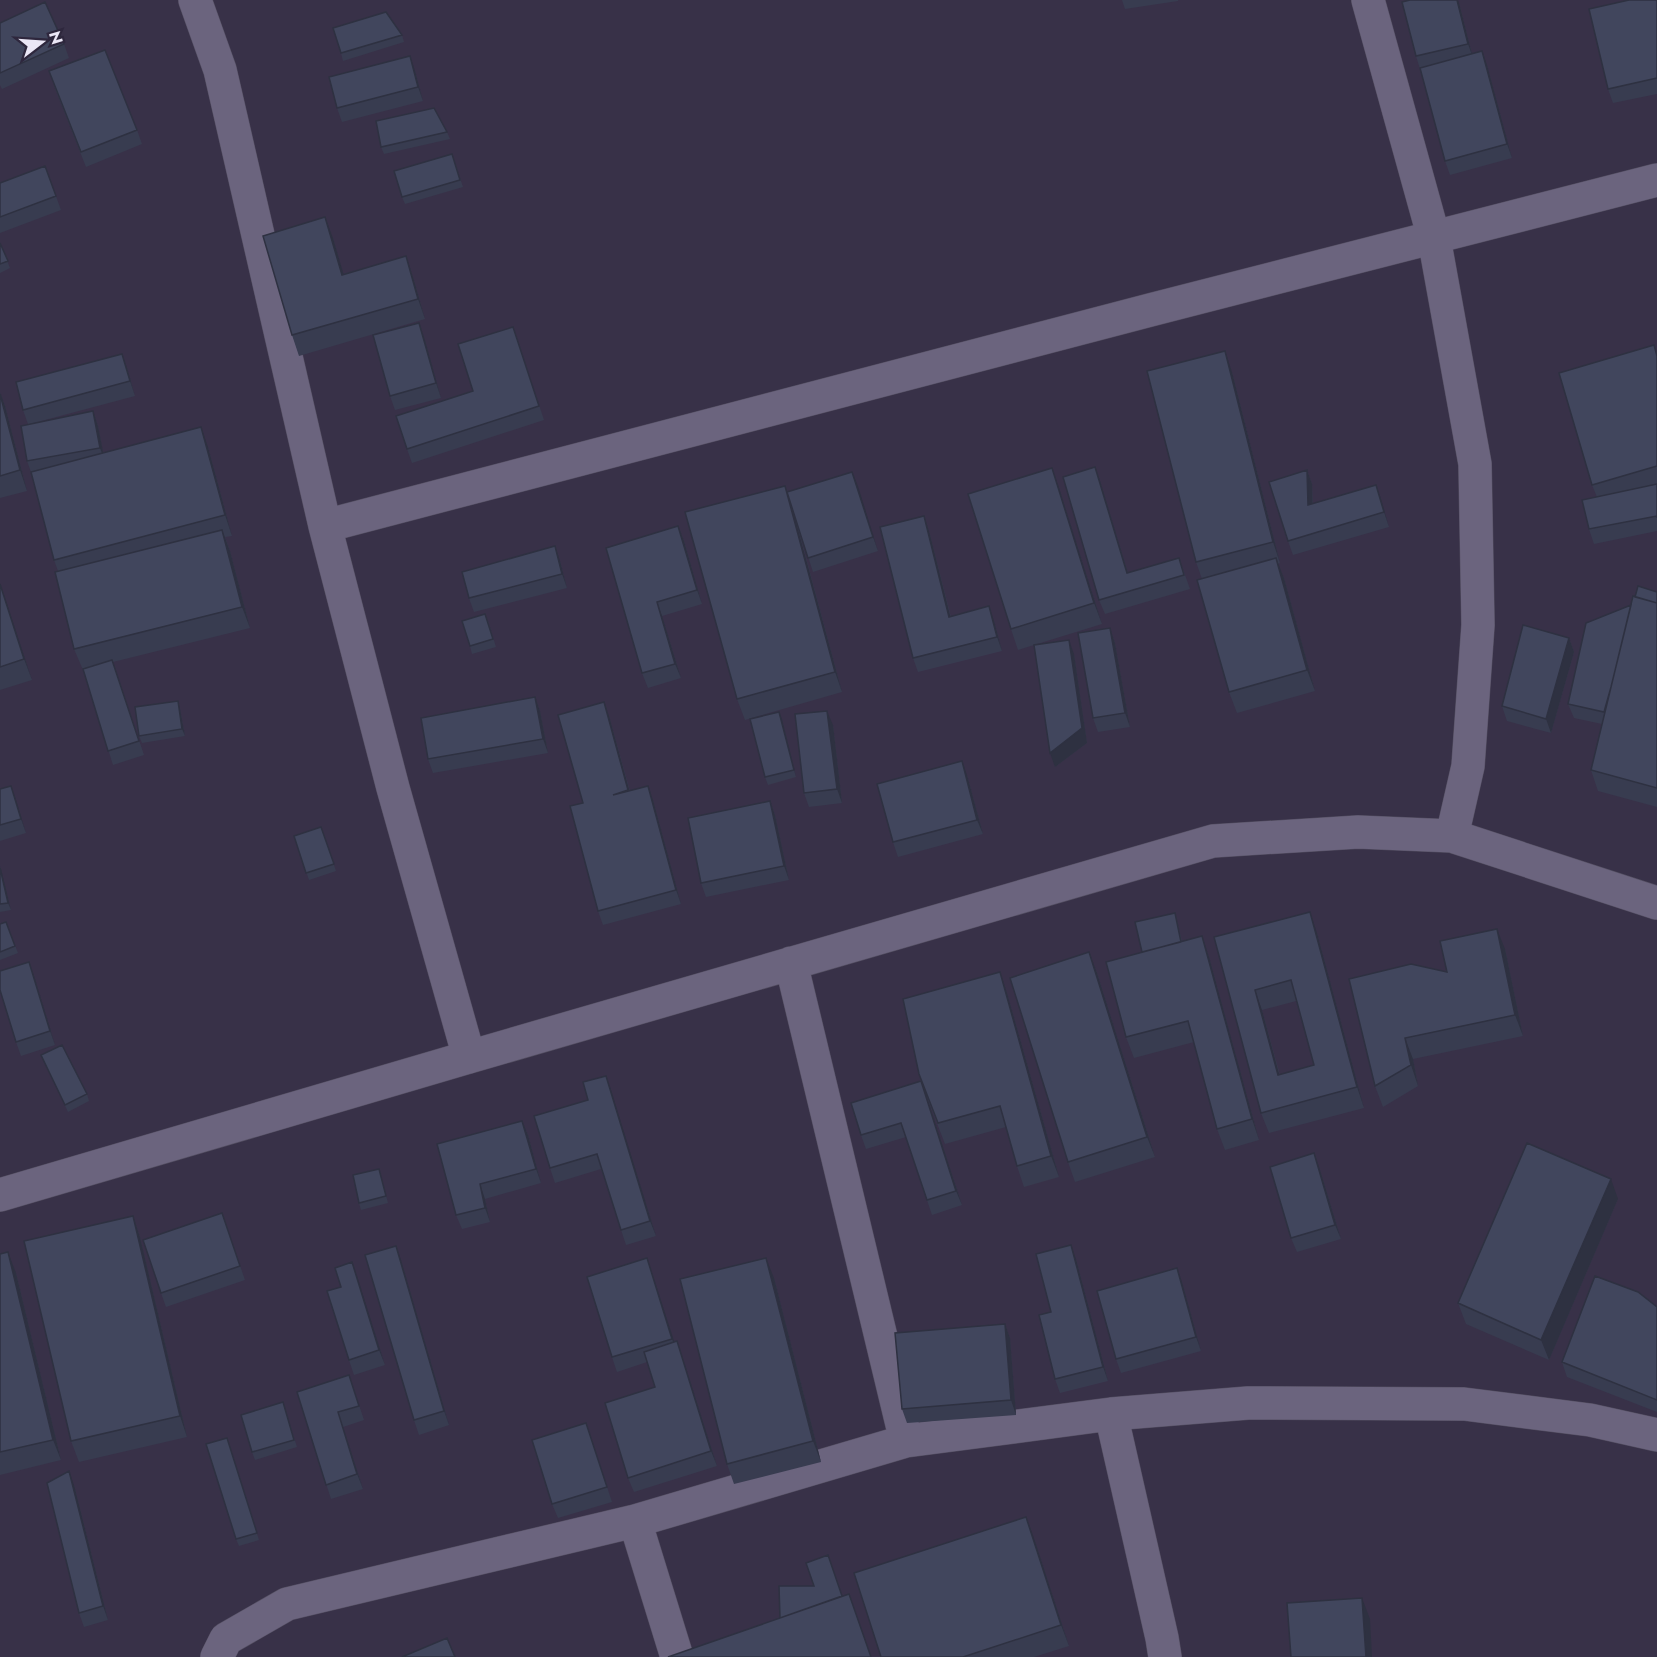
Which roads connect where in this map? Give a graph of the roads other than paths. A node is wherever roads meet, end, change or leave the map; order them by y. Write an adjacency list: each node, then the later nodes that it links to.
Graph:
1 (195, 0): 5 (street)
2 (1368, 0): 4 (street)
3 (1657, 180): 4 (street)
4 (1434, 238): 5 (street); 6 (street)
5 (325, 526): 9 (street)
6 (1452, 836): 7 (street); 8 (street)
7 (1657, 903)
8 (791, 963): 9 (street); 13 (street)
9 (469, 1057): 10 (street)
10 (0, 1195)
11 (1111, 1414): 12 (street); 13 (street); 17 (street)
12 (1657, 1435)
13 (906, 1441): 14 (street)
14 (635, 1521): 15 (street); 16 (street)
15 (217, 1657)
16 (677, 1657)
17 (1165, 1657)

